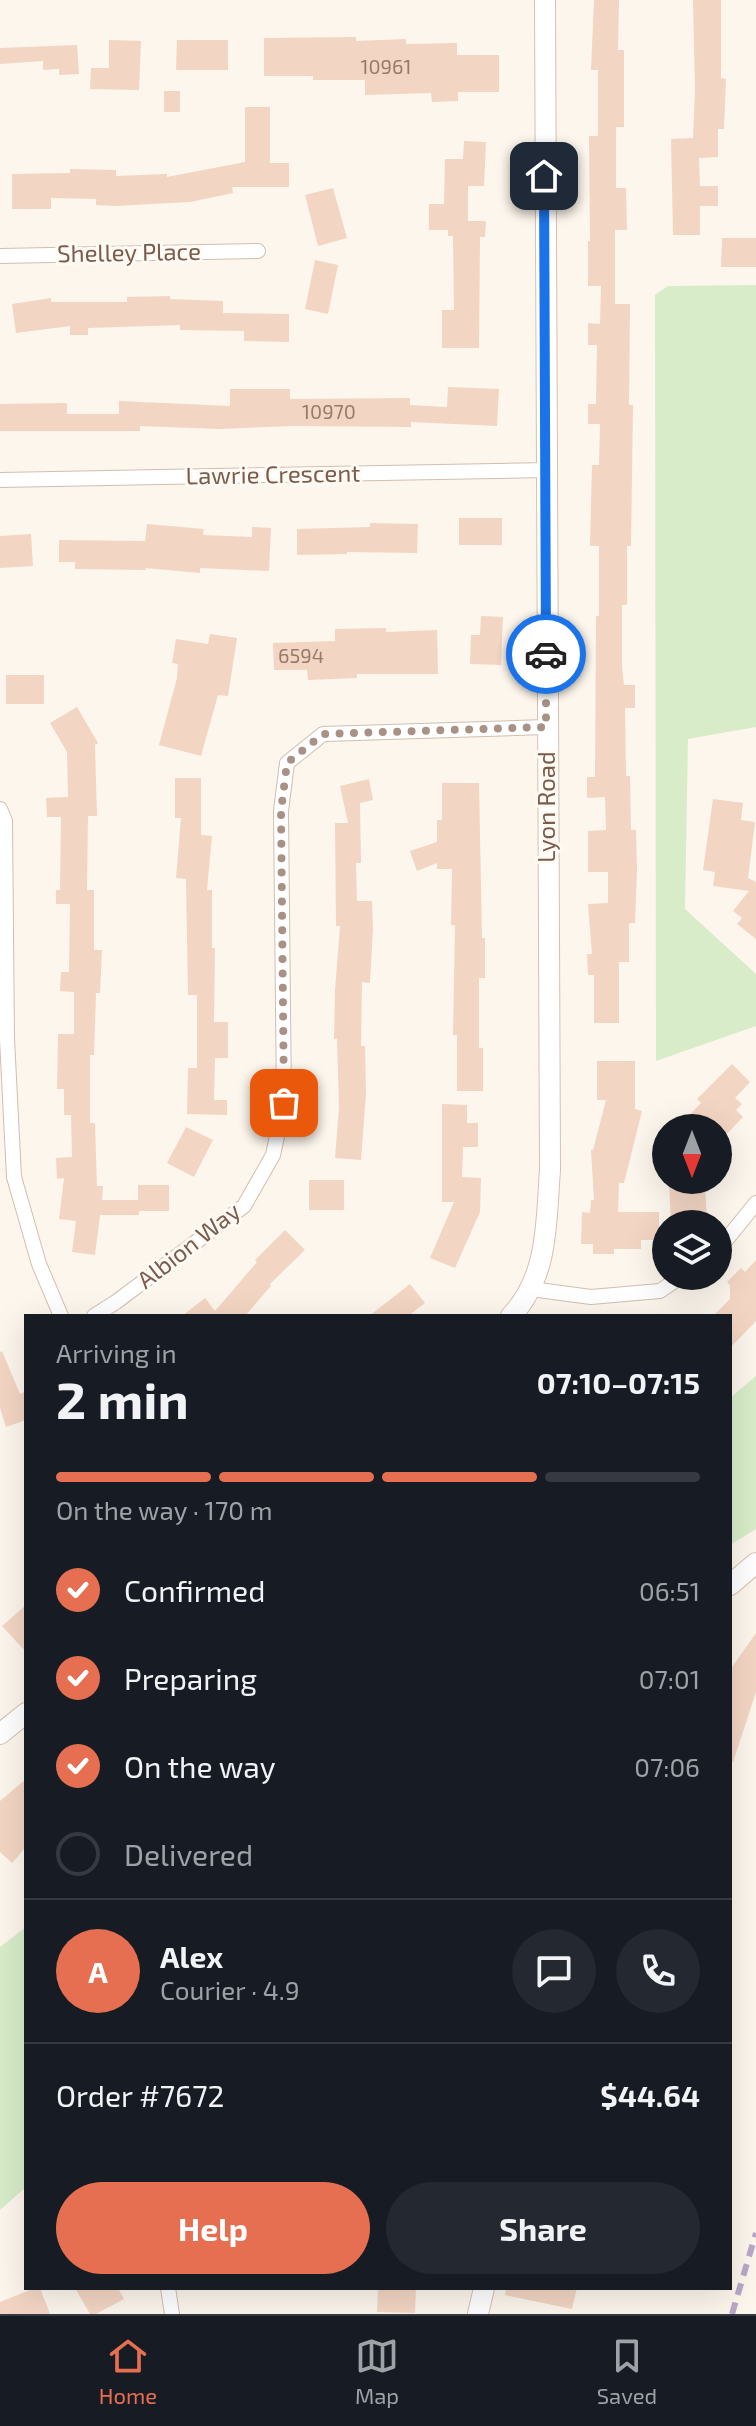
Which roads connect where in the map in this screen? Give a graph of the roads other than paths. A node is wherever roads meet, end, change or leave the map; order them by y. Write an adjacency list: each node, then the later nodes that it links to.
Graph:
1 (545, 0): 4 (street, Lyon Road)
2 (258, 251): 3 (street, Shelley Place)
3 (0, 256)
4 (546, 470): 5 (street, Lawrie Crescent); 6 (street, Lyon Road)
5 (0, 480)
6 (546, 727): 11 (street, Lyon Road); 14 (street, Albion Way)
7 (0, 809): 8 (street)
8 (4, 1040): 13 (street)
9 (756, 1203): 10 (street)
10 (732, 1233)
11 (531, 1289): 12 (street); 15 (street, Lyon Road)
12 (661, 1290)
13 (60, 1314)
14 (97, 1314)
15 (512, 1314)
16 (756, 1563): 17 (street)
17 (732, 1583)
18 (24, 1714): 19 (street)
19 (3, 1726)
20 (168, 2290): 22 (street)
21 (484, 2290): 23 (street)
22 (172, 2314)
23 (478, 2314)

